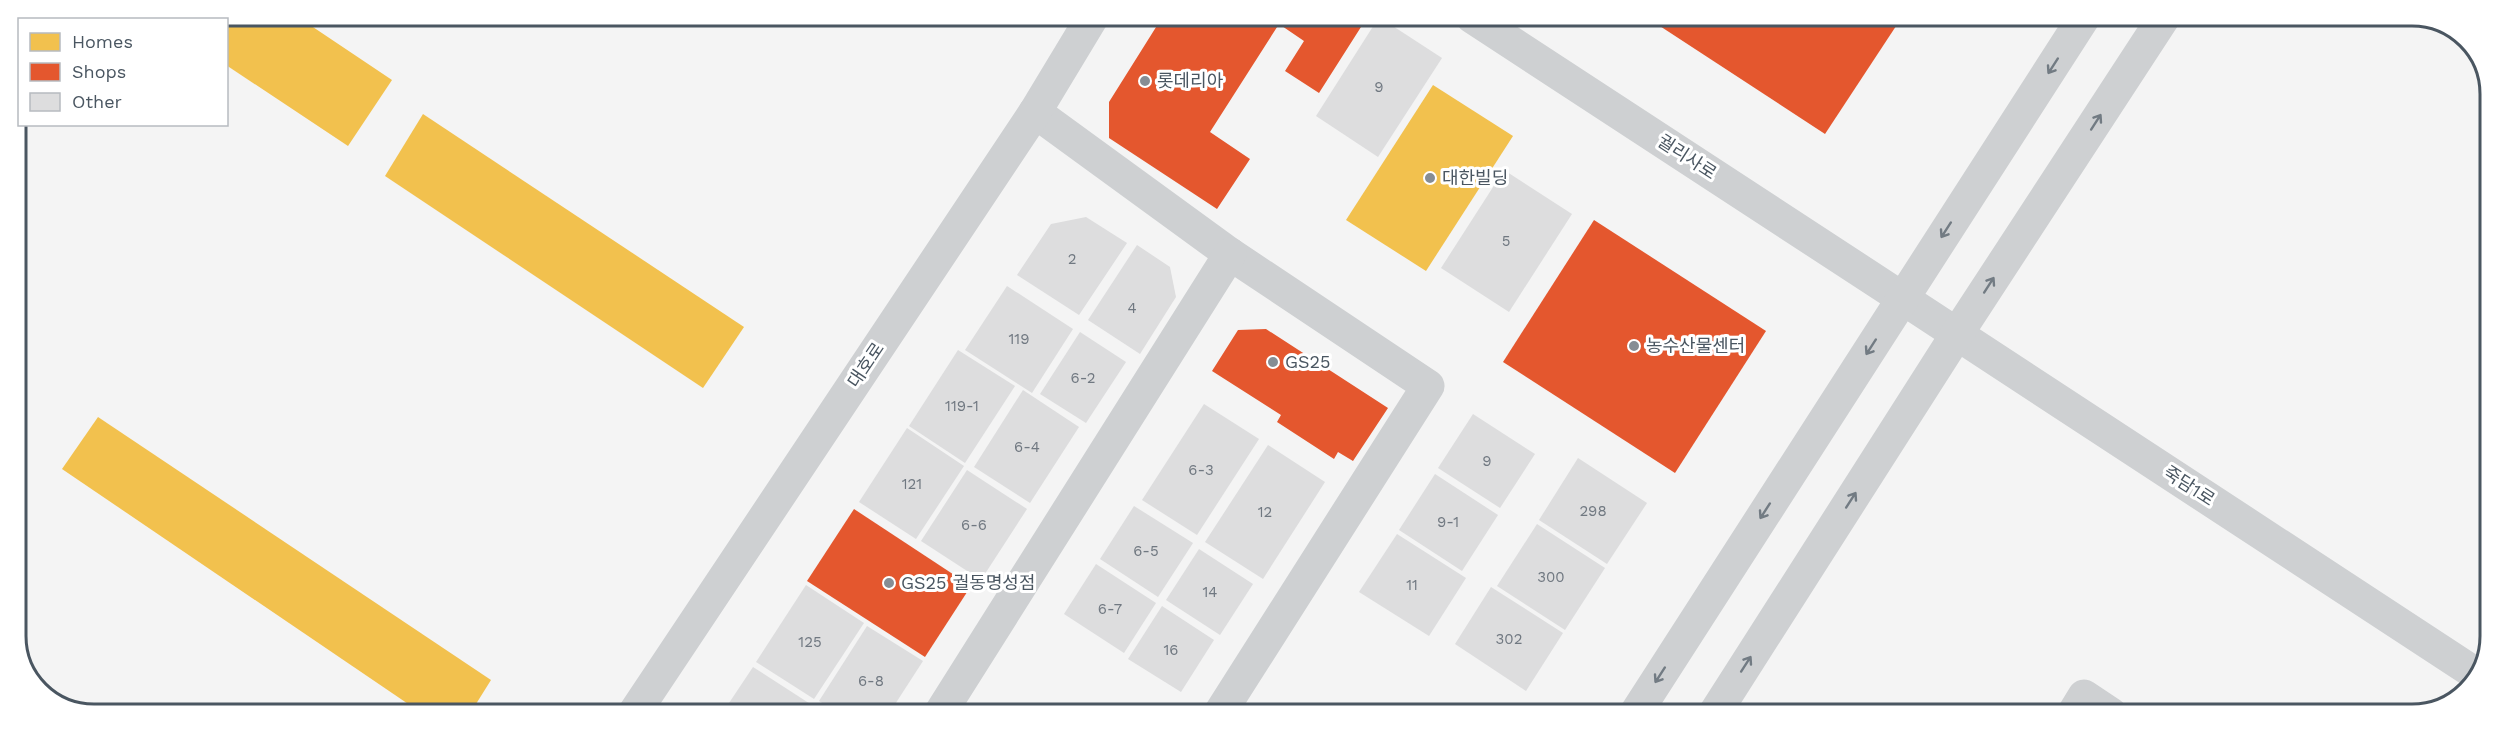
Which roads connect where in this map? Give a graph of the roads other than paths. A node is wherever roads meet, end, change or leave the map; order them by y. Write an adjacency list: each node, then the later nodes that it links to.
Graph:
1 (1087, 26): 5 (street, 대호로)
2 (1487, 26): 7 (street, 궐리사로)
3 (2078, 26): 7 (street, one-way to 7)
4 (2158, 26): 8 (street, one-way to 4)
5 (1035, 112): 6 (street); 10 (street, 대호로)
6 (1230, 254): 11 (street); 12 (street)
7 (1902, 298): 8 (street, 죽담1로); 13 (street, one-way to 13)
8 (1957, 334): 9 (street, 죽담1로); 14 (street, one-way to 8)
9 (2471, 671)
10 (640, 704)
11 (946, 704)
12 (1226, 704)
13 (1642, 704)
14 (1721, 704)
15 (2080, 704): 16 (street)
16 (2097, 704)

